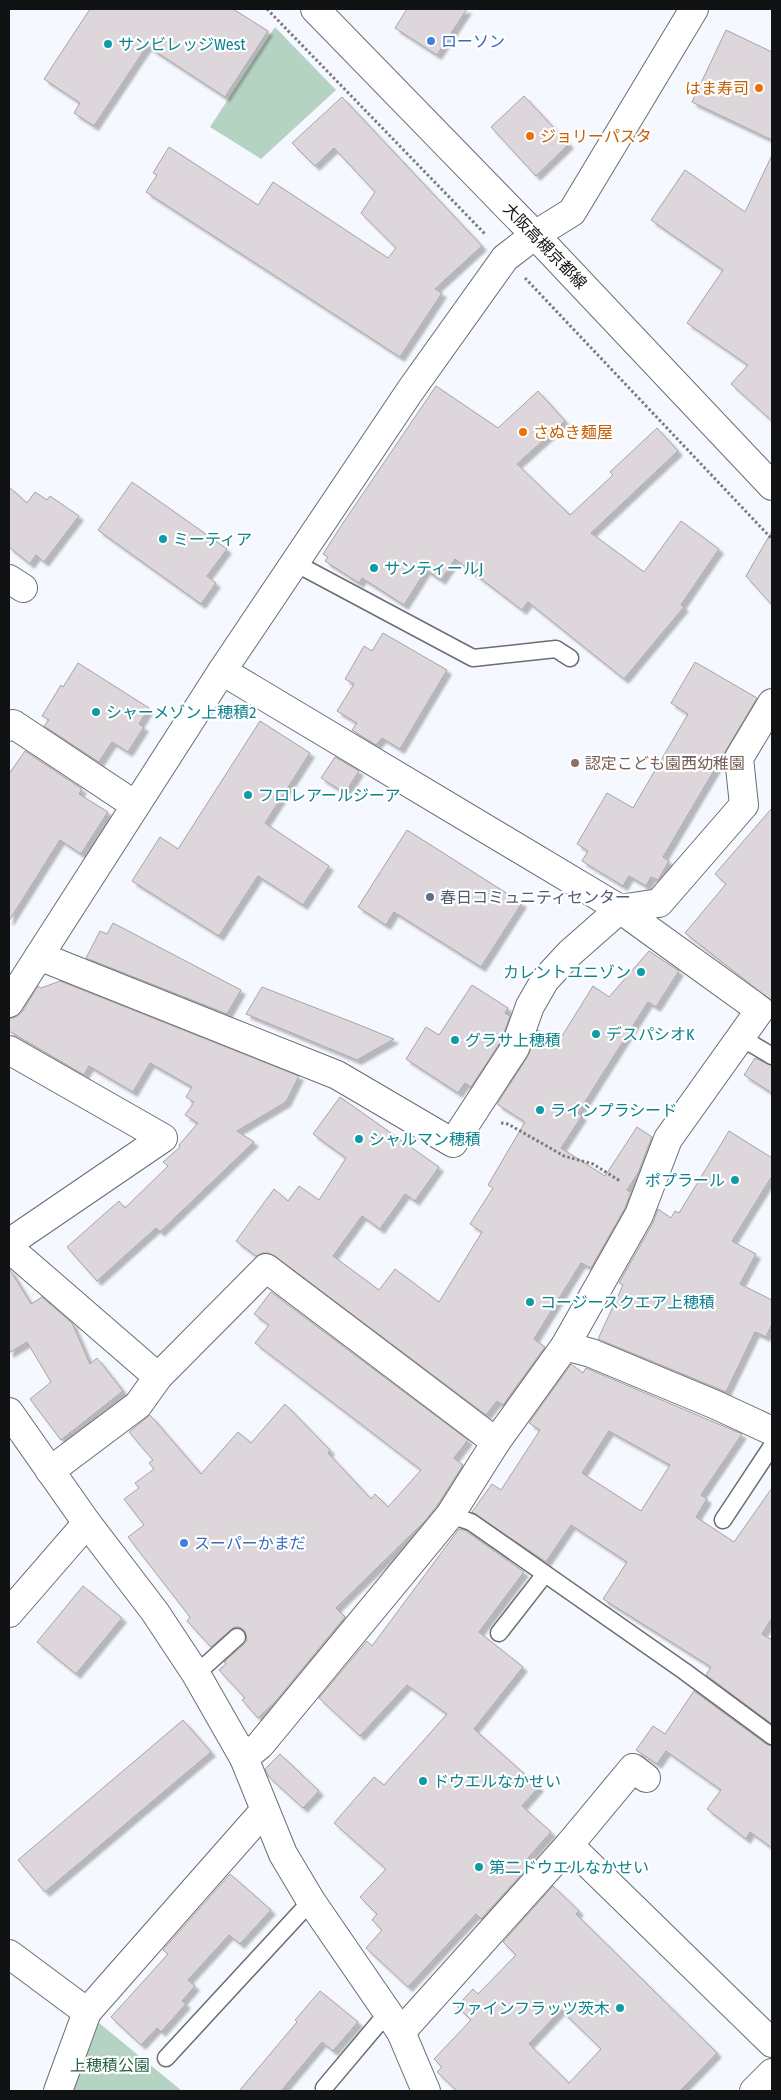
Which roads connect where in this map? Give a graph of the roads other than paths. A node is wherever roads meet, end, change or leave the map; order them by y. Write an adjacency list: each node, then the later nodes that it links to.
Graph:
1 (315, 9): 3 (street, 大阪高槻京都線)
2 (694, 9): 3 (street)
3 (535, 235): 4 (street, 大阪高槻京都線); 5 (street)
4 (772, 486)
5 (295, 563): 6 (lane); 7 (street)
6 (570, 658)
7 (222, 671): 10 (street); 11 (street)
8 (772, 703): 11 (street)
9 (9, 728): 10 (street)
10 (135, 805): 12 (street)
11 (620, 909): 12 (street); 14 (street)
12 (39, 956): 13 (street)
13 (9, 1003)
14 (740, 1037): 16 (lane); 19 (street)
15 (9, 1050): 17 (street)
16 (772, 1056)
17 (9, 1243)
18 (9, 1248): 20 (street)
19 (565, 1346): 22 (street); 23 (street)
20 (158, 1377): 23 (street); 25 (street)
21 (9, 1412): 25 (street)
22 (772, 1431)
23 (496, 1442): 26 (street)
24 (772, 1446): 27 (lane)
25 (50, 1471): 28 (street)
26 (450, 1515): 29 (lane); 35 (street)
27 (723, 1520)
28 (87, 1523): 30 (street); 33 (street)
29 (545, 1574): 31 (lane); 34 (lane)
30 (9, 1613)
31 (499, 1633)
32 (237, 1637): 33 (lane)
33 (196, 1674): 35 (street)
34 (772, 1736)
35 (244, 1758): 37 (street)
36 (646, 1778): 38 (street)
37 (264, 1811): 39 (street); 41 (street)
38 (569, 1845): 42 (street); 43 (street)
39 (311, 1901): 42 (street); 44 (lane)
40 (9, 1954): 41 (street)
41 (86, 2012): 47 (street)
42 (394, 2022): 46 (lane); 48 (street)
43 (772, 2043)
44 (166, 2058)
45 (772, 2072): 49 (street)
46 (324, 2088)
47 (58, 2091)
48 (426, 2091)
49 (754, 2091)

